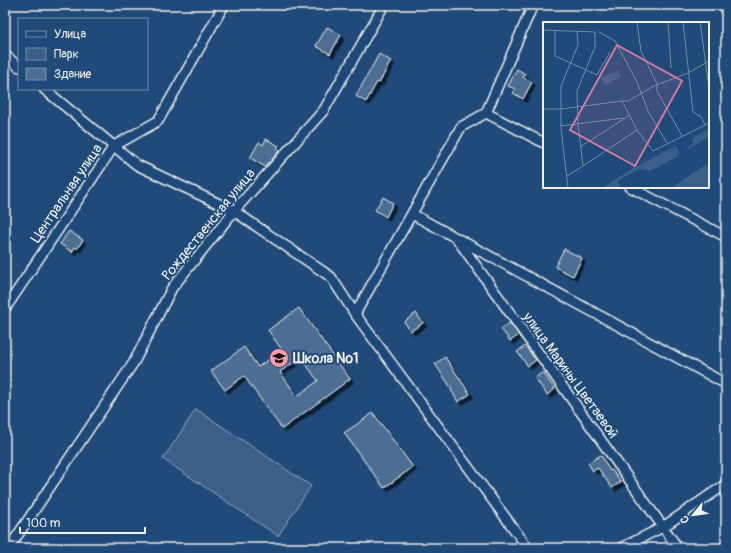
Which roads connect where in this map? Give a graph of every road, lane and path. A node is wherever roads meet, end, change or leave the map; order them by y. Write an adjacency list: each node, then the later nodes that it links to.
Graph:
1 (224, 5): 9 (street, Центральная улица)
2 (384, 5): 11 (street, Рождественская улица)
3 (533, 5): 7 (street)
4 (5, 55): 5 (street)
5 (18, 66)
6 (45, 90): 9 (street)
7 (486, 113): 8 (street); 12 (street)
8 (543, 142)
9 (114, 146): 11 (street); 15 (street, Центральная улица)
10 (632, 188): 13 (street)
11 (234, 211): 16 (street); 20 (street, Рождественская улица)
12 (412, 214): 14 (street, улица Марины Цветаевой); 16 (street)
13 (726, 237)
14 (457, 239): 17 (street, улица Марины Цветаевой); 19 (street, улица Марины Цветаевой)
15 (5, 309)
16 (355, 314): 21 (street)
17 (726, 384)
18 (726, 484): 19 (street)
19 (663, 527): 22 (street); 23 (street, улица Марины Цветаевой)
20 (9, 548)
21 (528, 548)
22 (621, 548)
23 (678, 548)

